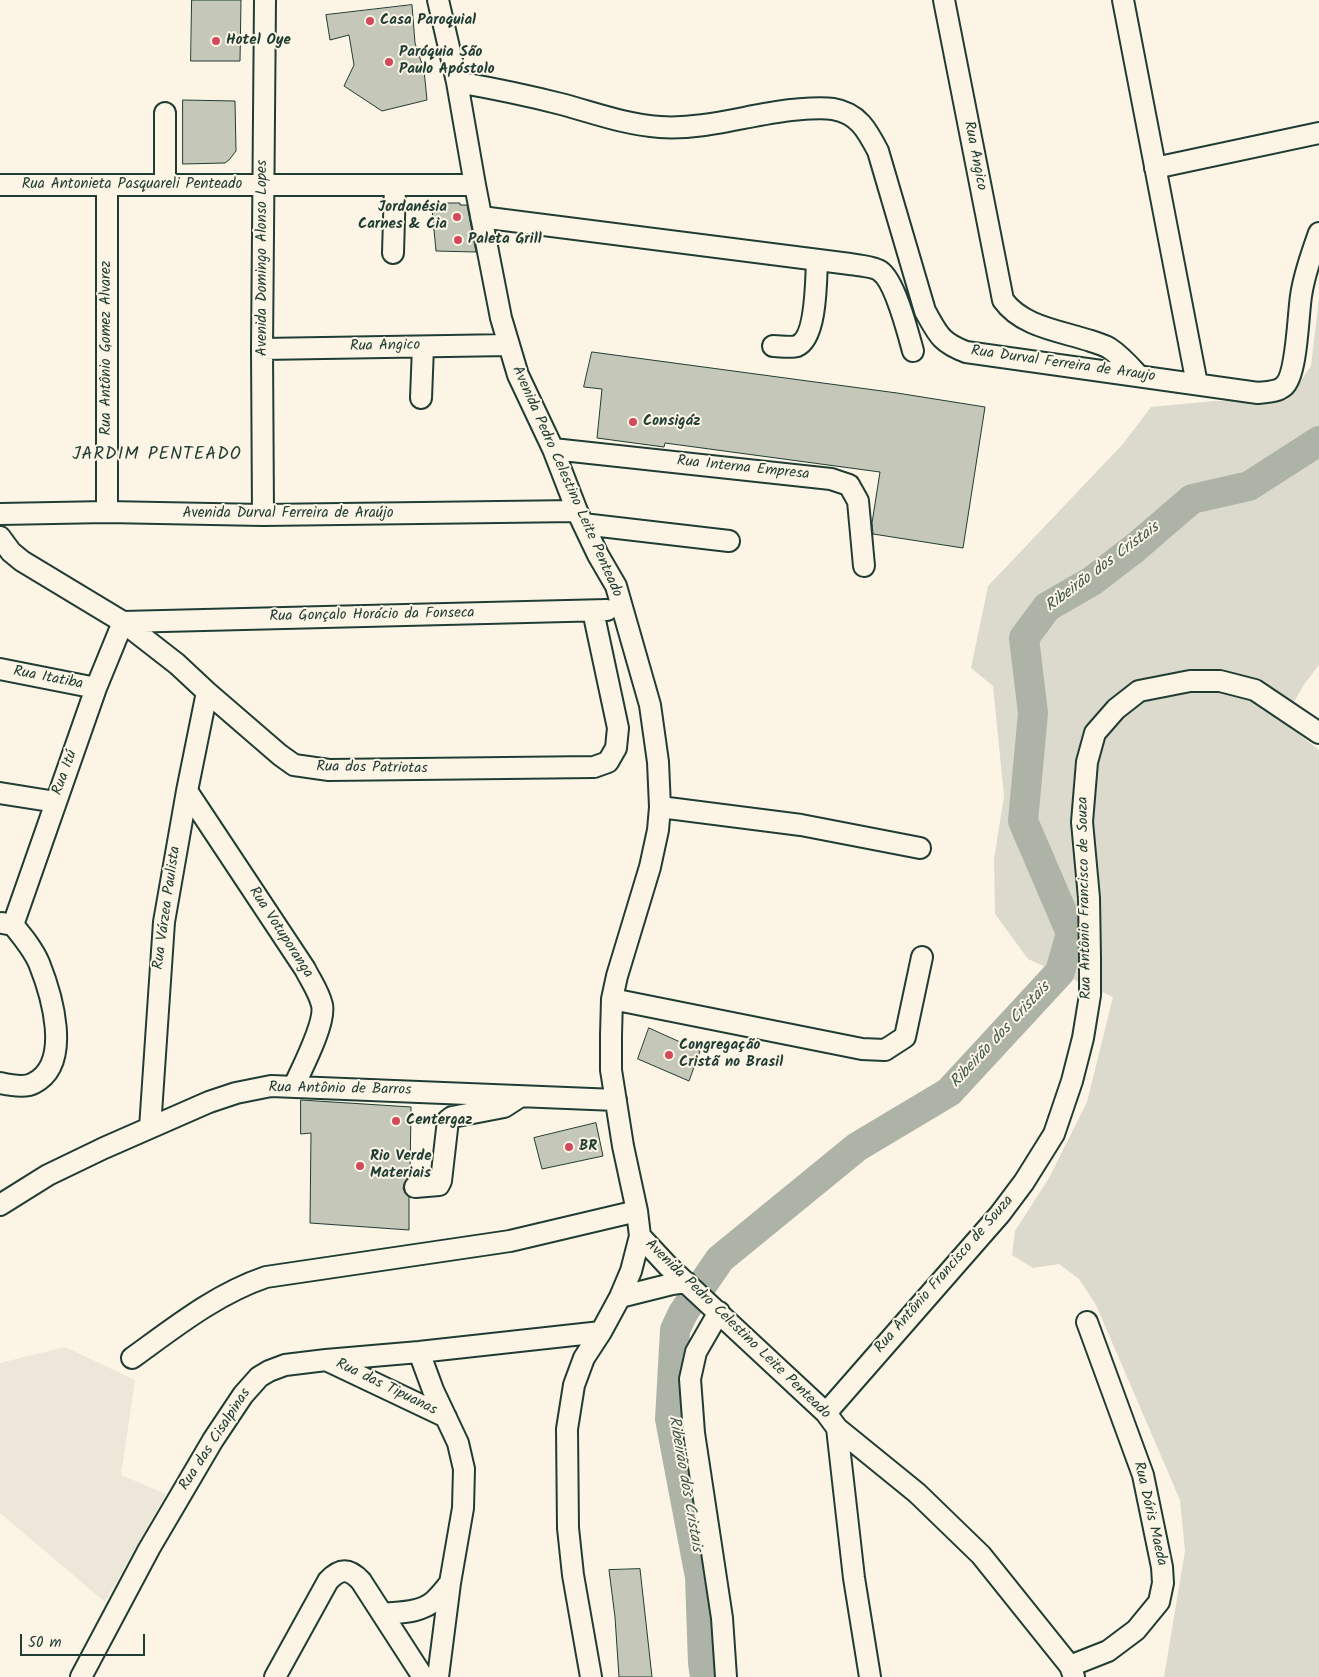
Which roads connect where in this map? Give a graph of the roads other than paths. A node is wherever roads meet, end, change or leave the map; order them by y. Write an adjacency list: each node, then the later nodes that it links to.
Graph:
1 (265, 0): 10 (street, Avenida Domingo Alonso Lopes)
2 (438, 0): 5 (street, Avenida Pedro Celestino Leite Penteado)
3 (944, 0): 24 (street, Rua Angico)
4 (1123, 0): 8 (street)
5 (457, 82): 14 (street, Avenida Pedro Celestino Leite Penteado); 24 (street, Rua Durval Ferreira de Araujo)
6 (164, 113): 9 (street)
7 (1319, 133): 8 (street)
8 (1155, 168): 25 (street)
9 (165, 184): 10 (street, Rua Antonieta Pasquareli Penteado); 12 (street, Rua Antonieta Pasquareli Penteado)
10 (263, 184): 13 (street, Rua Antonieta Pasquareli Penteado); 22 (street, Avenida Domingo Alonso Lopes)
11 (0, 185): 12 (street, Rua Antonieta Pasquareli Penteado)
12 (108, 185): 28 (street, Rua Antônio Gomez Alvarez)
13 (395, 185): 14 (street, Rua Antonieta Pasquareli Penteado); 17 (street)
14 (475, 185): 15 (street, Avenida Pedro Celestino Leite Penteado)
15 (481, 217): 18 (street); 19 (street, Avenida Pedro Celestino Leite Penteado)
16 (1319, 233): 25 (street, Rua Durval Ferreira de Araujo)
17 (393, 253)
18 (817, 260): 21 (street); 23 (street)
19 (509, 345): 20 (street, Rua Angico); 27 (street, Avenida Pedro Celestino Leite Penteado)
20 (423, 346): 22 (street, Rua Angico); 26 (street)
21 (773, 346)
22 (262, 349): 30 (street, Avenida Domingo Alonso Lopes)
23 (913, 351)
24 (1136, 374): 25 (street, Rua Durval Ferreira de Araujo)
25 (1197, 384)
26 (421, 398)
27 (553, 449): 31 (street, Avenida Pedro Celestino Leite Penteado); 34 (street, Rua Interna Empresa)
28 (107, 512): 29 (street, Avenida Durval Ferreira de Araújo); 30 (street, Avenida Durval Ferreira de Araújo)
29 (0, 514)
30 (263, 516): 31 (street, Avenida Durval Ferreira de Araújo)
31 (580, 518): 33 (street, Avenida Durval Ferreira de Araújo); 35 (street, Avenida Pedro Celestino Leite Penteado)
32 (0, 537): 37 (street, Rua dos Patriotas)
33 (729, 541)
34 (864, 566)
35 (621, 609): 36 (street, Rua Gonçalo Horácio da Fonseca); 45 (street, Avenida Pedro Celestino Leite Penteado)
36 (593, 611): 37 (street, Rua Gonçalo Horácio da Fonseca); 40 (street, Rua dos Patriotas)
37 (123, 622): 39 (street, Rua Itú); 40 (street, Rua dos Patriotas)
38 (0, 669): 39 (street, Rua Itatiba)
39 (96, 688): 44 (street, Rua Itú)
40 (207, 692): 42 (street, Rua Várzea Paulista)
41 (1319, 733): 68 (street, Rua Antônio Francisco de Souza)
42 (187, 791): 51 (street, Rua Votuporanga); 54 (street, Rua Várzea Paulista)
43 (0, 793): 44 (street)
44 (56, 802): 47 (street, Rua Itú)
45 (660, 807): 46 (street); 49 (street, Avenida Pedro Celestino Leite Penteado)
46 (920, 848)
47 (7, 924): 50 (street, Rua Itú)
48 (922, 957): 49 (street)
49 (612, 999): 53 (street, Avenida Pedro Celestino Leite Penteado)
50 (0, 1083)
51 (294, 1086): 52 (street, Rua Antônio de Barros); 54 (street, Rua Antônio de Barros)
52 (522, 1096): 53 (street, Rua Antônio de Barros); 55 (street)
53 (616, 1100): 57 (street, Avenida Pedro Celestino Leite Penteado)
54 (150, 1128): 56 (street, Rua Antônio de Barros)
55 (415, 1186)
56 (0, 1205)
57 (638, 1210): 58 (street, Avenida Pedro Celestino Leite Penteado); 65 (street)
58 (640, 1236): 59 (street, Avenida Pedro Celestino Leite Penteado); 60 (street)
59 (688, 1284): 60 (street); 61 (street, Avenida Pedro Celestino Leite Penteado)
60 (620, 1297): 63 (street)
61 (714, 1308): 68 (street, Avenida Pedro Celestino Leite Penteado); 79 (street)
62 (1087, 1322): 72 (street, Rua Dóris Maeda)
63 (601, 1332): 64 (street, Rua das Cisalpinas); 78 (street)
64 (419, 1352): 66 (street, Rua das Cisalpinas); 67 (street, Rua das Tipuanas)
65 (132, 1358)
66 (326, 1360): 67 (street, Rua das Tipuanas); 73 (street, Rua das Cisalpinas)
67 (446, 1417): 69 (street, Rua das Tipuanas)
68 (832, 1420): 72 (street, Avenida Pedro Celestino Leite Penteado); 80 (street)
69 (450, 1583): 70 (street); 77 (street, Rua das Tipuanas)
70 (382, 1614): 71 (street); 76 (street)
71 (285, 1657): 74 (street); 75 (street)
72 (1072, 1672)
73 (81, 1677)
74 (275, 1677)
75 (287, 1677)
76 (423, 1677)
77 (438, 1677)
78 (592, 1677)
79 (726, 1677)
80 (870, 1677)

